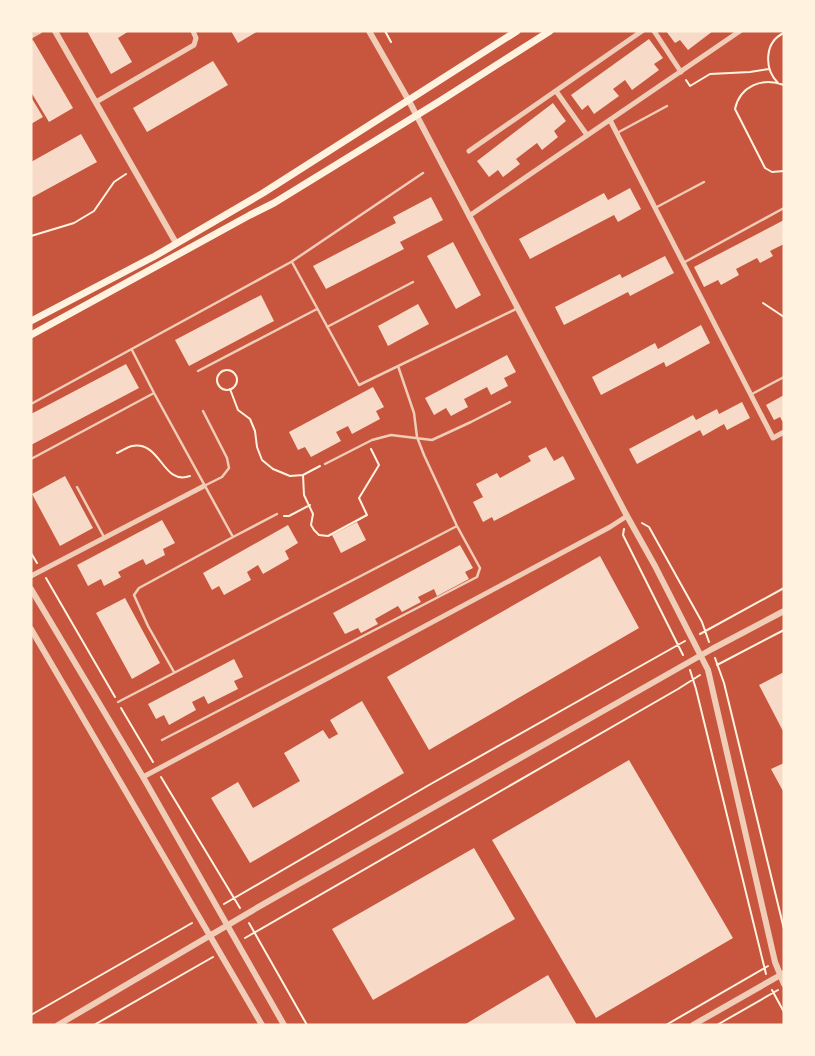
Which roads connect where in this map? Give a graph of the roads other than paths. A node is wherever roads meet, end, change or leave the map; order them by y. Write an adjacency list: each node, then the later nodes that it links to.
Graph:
1 (40, 31): 10 (street)
2 (56, 31): 14 (street)
3 (193, 31): 14 (street)
4 (369, 31): 13 (street)
5 (517, 31): 13 (main road)
6 (550, 31): 16 (main road)
7 (642, 31): 12 (street)
8 (654, 31): 11 (street)
9 (740, 31): 11 (street)
10 (31, 36)
11 (681, 72): 17 (street)
12 (556, 91): 19 (street); 20 (street)
13 (409, 100): 16 (street); 26 (main road)
14 (96, 102): 26 (street)
15 (667, 106): 18 (lane)
16 (416, 115): 25 (street); 34 (main road)
17 (610, 120): 18 (street); 19 (street)
18 (617, 133): 23 (street)
19 (587, 135): 25 (street)
20 (469, 152)
21 (423, 173): 27 (lane)
22 (704, 182): 23 (lane)
23 (656, 208): 28 (street)
24 (784, 208): 28 (lane)
25 (469, 216): 30 (street)
26 (176, 243): 32 (main road)
27 (291, 262): 31 (lane); 35 (lane)
28 (683, 263): 40 (street)
29 (413, 282): 33 (lane)
30 (518, 308): 36 (lane); 51 (street)
31 (317, 309): 33 (lane); 37 (lane)
32 (31, 321)
33 (327, 327): 36 (lane)
34 (31, 335)
35 (132, 350): 39 (lane); 42 (lane)
36 (398, 366): 45 (lane)
37 (198, 371)
38 (784, 377): 40 (lane)
39 (154, 393): 46 (lane); 48 (lane)
40 (751, 395): 44 (street)
41 (510, 402): 45 (lane)
42 (31, 404)
43 (204, 411): 48 (lane)
44 (784, 432)
45 (417, 437): 47 (lane); 52 (lane)
46 (31, 459)
47 (325, 464)
48 (204, 486): 53 (street); 54 (lane)
49 (77, 488): 53 (lane)
50 (276, 514): 54 (lane)
51 (627, 516): 59 (street); 63 (street)
52 (457, 526): 60 (lane); 62 (lane)
53 (104, 537): 55 (street)
54 (233, 537): 60 (lane)
55 (31, 576)
56 (31, 589): 63 (street)
57 (784, 611): 59 (street)
58 (31, 629): 65 (street)
59 (700, 656): 64 (street); 66 (street)
60 (174, 672): 61 (lane)
61 (118, 702)
62 (162, 740)
63 (143, 777): 64 (street)
64 (227, 926): 65 (street); 70 (street)
65 (210, 936): 68 (street); 69 (street)
66 (782, 974): 67 (street); 71 (street)
67 (784, 985)
68 (58, 1025)
69 (262, 1025)
70 (284, 1025)
71 (693, 1025)

